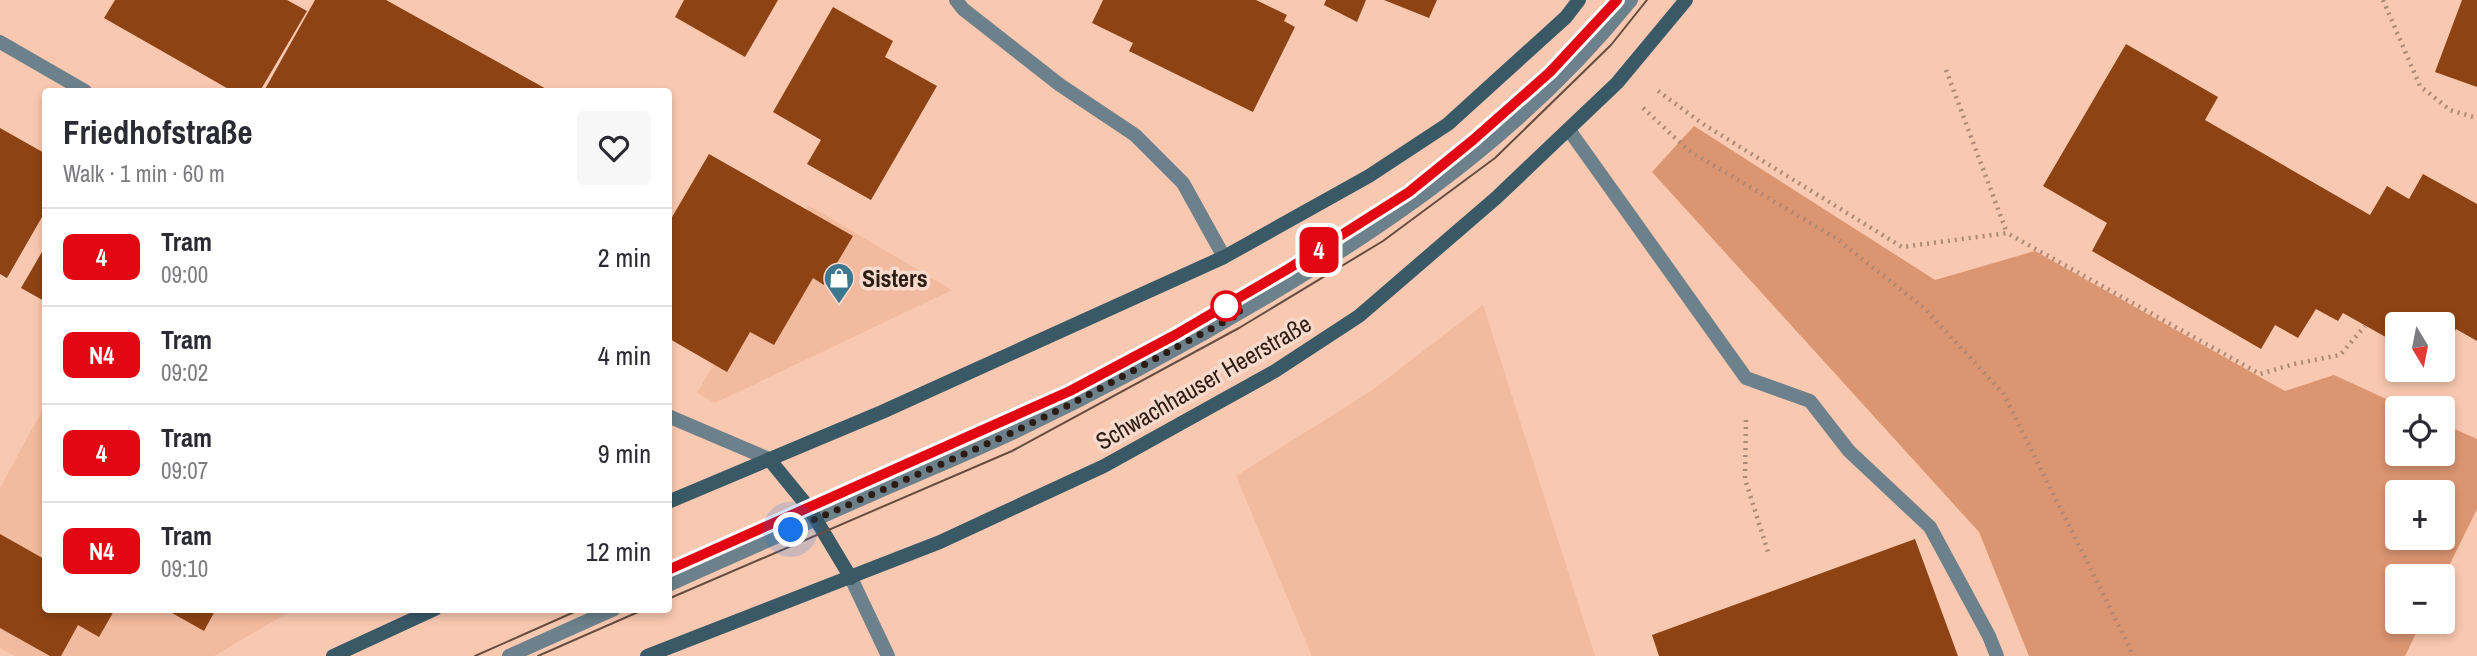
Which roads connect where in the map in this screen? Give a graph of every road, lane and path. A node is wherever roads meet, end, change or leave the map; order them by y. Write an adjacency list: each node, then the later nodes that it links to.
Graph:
1 (956, 0): 14 (street)
2 (1579, 0): 14 (main road)
3 (1631, 0): 20 (street)
4 (1686, 0): 8 (main road, Schwachhauser Heerstraße)
5 (2383, 0): 11 (path)
6 (0, 42): 10 (street)
7 (1946, 69): 13 (path)
8 (1628, 70): 9 (main road, Schwachhauser Heerstraße); 13 (path)
9 (1617, 83): 12 (main road, Schwachhauser Heerstraße); 31 (path)
10 (80, 88)
11 (2477, 117)
12 (1569, 130): 16 (street); 22 (main road, Schwachhauser Heerstraße)
13 (2007, 233): 15 (path)
14 (1224, 257): 18 (main road)
15 (2365, 326)
16 (1746, 377): 21 (path); 30 (street)
17 (672, 418): 18 (street)
18 (769, 459): 19 (main road); 20 (main road)
19 (672, 500)
20 (816, 519): 22 (main road); 23 (street)
21 (1769, 555)
22 (851, 578): 28 (main road, Schwachhauser Heerstraße); 29 (street)
23 (672, 583)
24 (426, 613): 26 (main road)
25 (605, 613): 27 (street)
26 (333, 656)
27 (509, 656)
28 (647, 656)
29 (888, 656)
30 (1997, 656)
31 (2132, 656)

